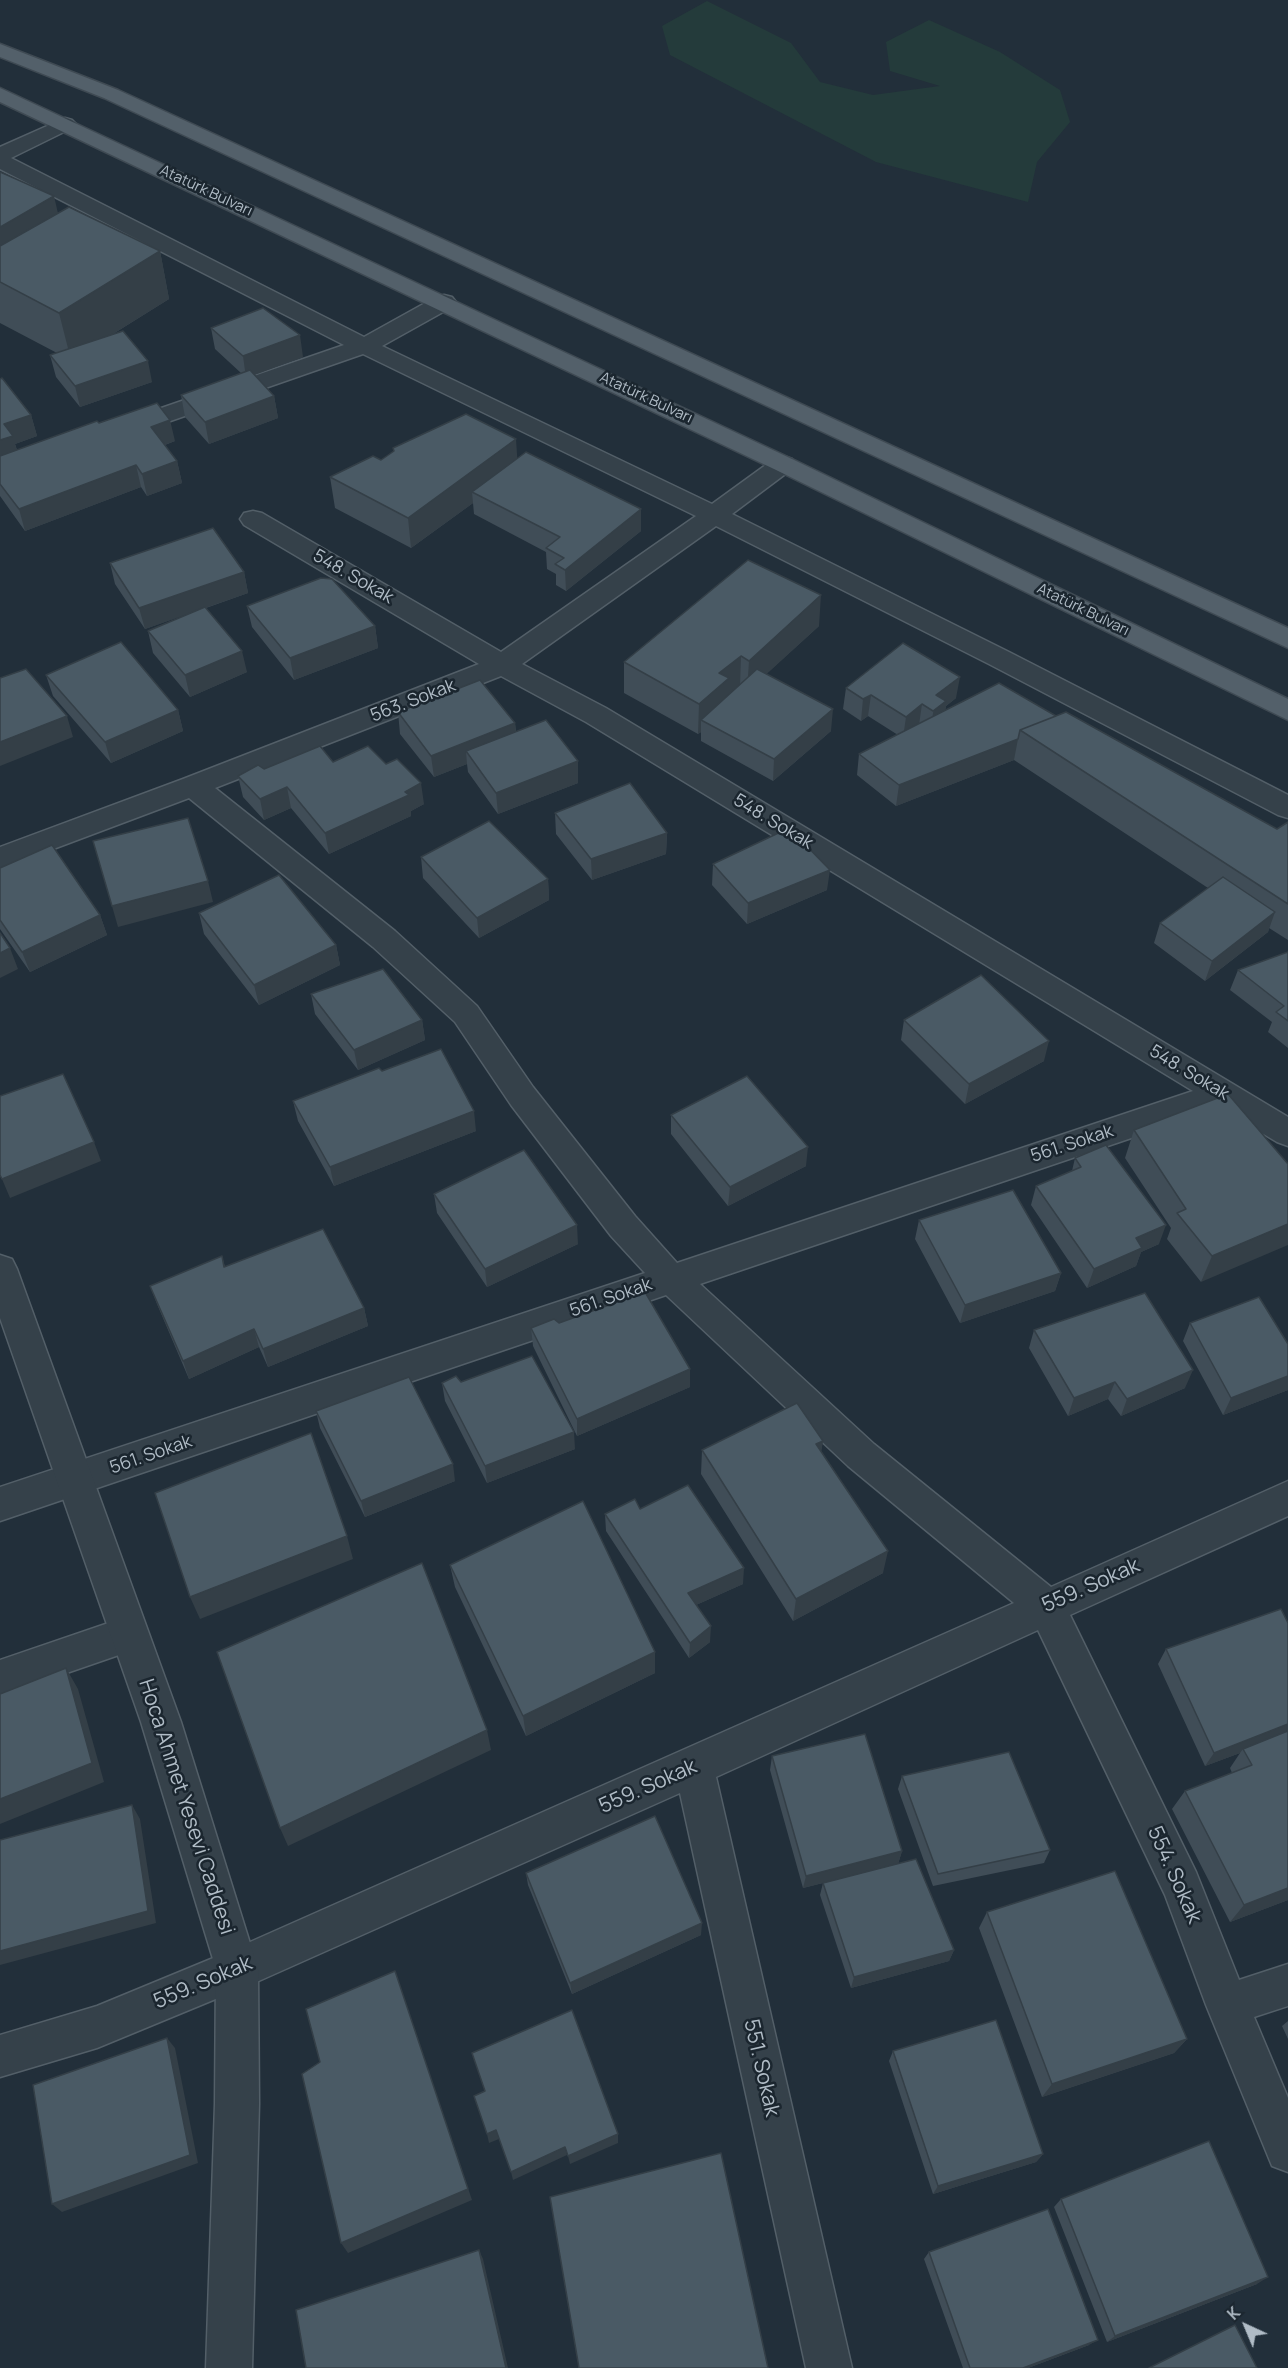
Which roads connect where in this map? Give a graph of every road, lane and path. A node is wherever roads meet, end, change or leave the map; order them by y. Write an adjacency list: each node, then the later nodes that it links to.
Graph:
1 (0, 50): 12 (main road)
2 (0, 94): 3 (main road, Atatürk Bulvarı)
3 (65, 124): 4 (street); 6 (main road, Atatürk Bulvarı)
4 (0, 156)
5 (0, 161): 7 (street)
6 (444, 302): 7 (street); 9 (main road, Atatürk Bulvarı)
7 (364, 346): 8 (street); 10 (street)
8 (100, 437)
9 (783, 464): 10 (street, 563. Sokak); 14 (main road, Atatürk Bulvarı)
10 (714, 515): 13 (street, 563. Sokak); 16 (street)
11 (254, 519): 13 (street, 548. Sokak)
12 (1288, 639)
13 (502, 665): 15 (street, 563. Sokak); 18 (street, 548. Sokak)
14 (1288, 710)
15 (193, 786): 17 (street, 563. Sokak); 21 (street)
16 (1288, 808)
17 (0, 858)
18 (1223, 1094): 19 (street, 548. Sokak); 21 (street, 561. Sokak)
19 (1288, 1133)
20 (0, 1269): 22 (street, Hoca Ahmet Yesevi Caddesi)
21 (670, 1278): 22 (street, 561. Sokak); 25 (street)
22 (75, 1481): 24 (street, 561. Sokak); 26 (street, Hoca Ahmet Yesevi Caddesi)
23 (1288, 1498): 25 (street, 559. Sokak)
24 (0, 1504)
25 (1046, 1606): 28 (street, 559. Sokak); 31 (street, 554. Sokak)
26 (129, 1634): 27 (street); 29 (street, Hoca Ahmet Yesevi Caddesi)
27 (0, 1678)
28 (694, 1767): 29 (street, 559. Sokak); 35 (street, 551. Sokak)
29 (237, 1969): 32 (street, 559. Sokak); 34 (street, Hoca Ahmet Yesevi Caddesi)
30 (1288, 1985): 31 (street)
31 (1227, 2005): 33 (street, 554. Sokak)
32 (0, 2056)
33 (1288, 2150)
34 (229, 2368)
35 (829, 2368)

